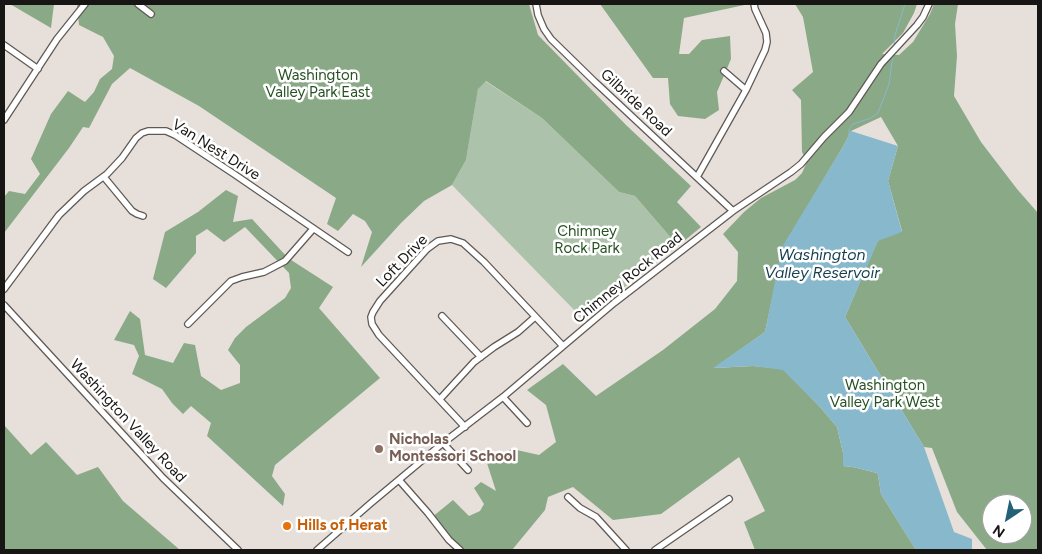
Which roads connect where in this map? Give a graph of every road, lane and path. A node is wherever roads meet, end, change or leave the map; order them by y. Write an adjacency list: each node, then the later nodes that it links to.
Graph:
1 (85, 4): 8 (street)
2 (138, 4): 6 (street)
3 (536, 4): 13 (street, Gilbride Road)
4 (754, 4): 10 (street)
5 (929, 4): 14 (street, Chimney Rock Road)
6 (150, 14)
7 (4, 45): 8 (street)
8 (38, 69): 11 (street)
9 (724, 71): 10 (street)
10 (746, 90): 13 (street)
11 (4, 120)
12 (104, 177): 15 (street); 16 (street, Van Nest Drive); 18 (street, Van Nest Drive)
13 (697, 177): 14 (street, Gilbride Road)
14 (733, 211): 23 (street, Chimney Rock Road)
15 (144, 216)
16 (313, 229): 17 (street, Van Nest Drive); 22 (street)
17 (348, 252)
18 (4, 289)
19 (4, 305): 34 (street, Washington Valley Road)
20 (442, 316): 24 (street)
21 (535, 317): 23 (street, Loft Drive); 24 (street); 26 (street, Loft Drive)
22 (188, 324)
23 (563, 346): 25 (street, Chimney Rock Road)
24 (481, 357): 26 (street)
25 (503, 397): 27 (street); 28 (street, Chimney Rock Road)
26 (440, 399): 28 (street, Loft Drive)
27 (527, 423)
28 (465, 426): 29 (street, Chimney Rock Road)
29 (443, 443): 30 (street); 31 (street, Chimney Rock Road)
30 (468, 470)
31 (399, 480): 35 (street, Chimney Rock Road); 36 (street)
32 (568, 497): 37 (street)
33 (729, 499): 38 (street)
34 (238, 550)
35 (317, 550)
36 (460, 550)
37 (626, 550)
38 (655, 550)

